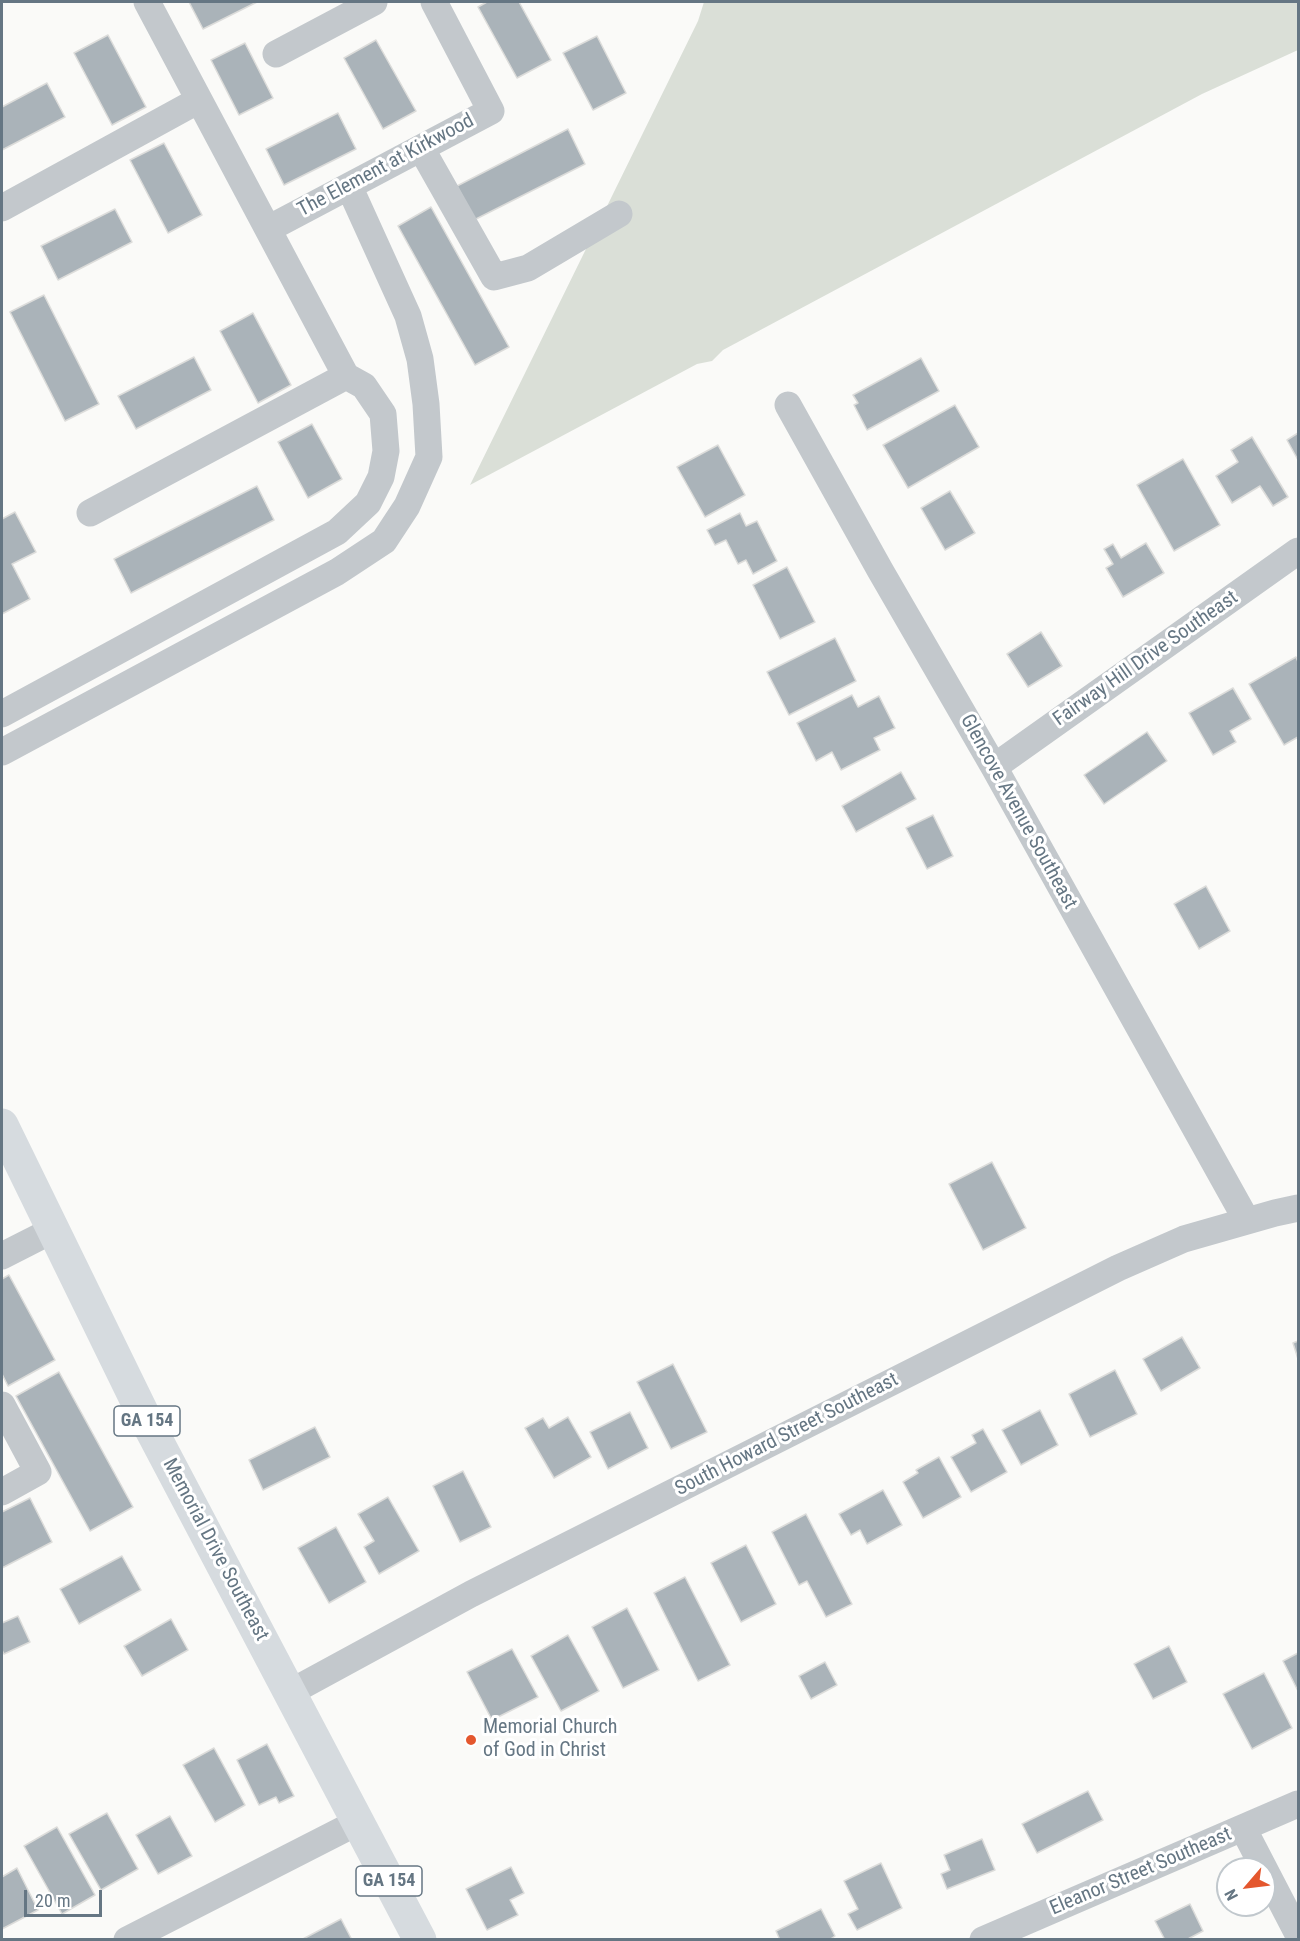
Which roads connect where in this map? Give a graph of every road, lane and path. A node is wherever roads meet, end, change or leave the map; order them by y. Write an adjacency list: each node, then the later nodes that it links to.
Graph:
1 (147, 2): 5 (street)
2 (374, 2): 4 (street)
3 (434, 2): 6 (street, The Element at Kirkwood)
4 (276, 54)
5 (199, 100): 8 (street); 10 (street)
6 (421, 148): 7 (street, The Element at Kirkwood); 9 (street)
7 (349, 186): 10 (street, The Element at Kirkwood); 12 (street)
8 (2, 208)
9 (619, 214)
10 (268, 229): 11 (street)
11 (346, 376): 14 (street); 15 (street)
12 (426, 404): 14 (street); 18 (street)
13 (788, 405): 19 (street, Glencove Avenue Southeast)
14 (383, 414): 17 (street)
15 (90, 513)
16 (1299, 551): 19 (street, Fairway Hill Drive Southeast)
17 (2, 714)
18 (2, 752)
19 (994, 767): 22 (street, Glencove Avenue Southeast)
20 (2, 1125): 23 (main road, Memorial Drive Southeast / GA 154)
21 (1299, 1209): 22 (street, South Howard Street Southeast)
22 (1247, 1221): 27 (street, South Howard Street Southeast)
23 (53, 1230): 24 (street); 27 (main road, Memorial Drive Southeast / GA 154)
24 (2, 1256)
25 (2, 1405): 26 (street)
26 (2, 1492)
27 (289, 1693): 29 (main road, Memorial Drive Southeast / GA 154)
28 (1299, 1804): 30 (street, Eleanor Street Southeast)
29 (358, 1822): 32 (street); 33 (main road, Memorial Drive Southeast / GA 154)
30 (1243, 1828): 31 (street); 34 (street, Eleanor Street Southeast)
31 (1299, 1934)
32 (126, 1940)
33 (420, 1940)
34 (983, 1940)

